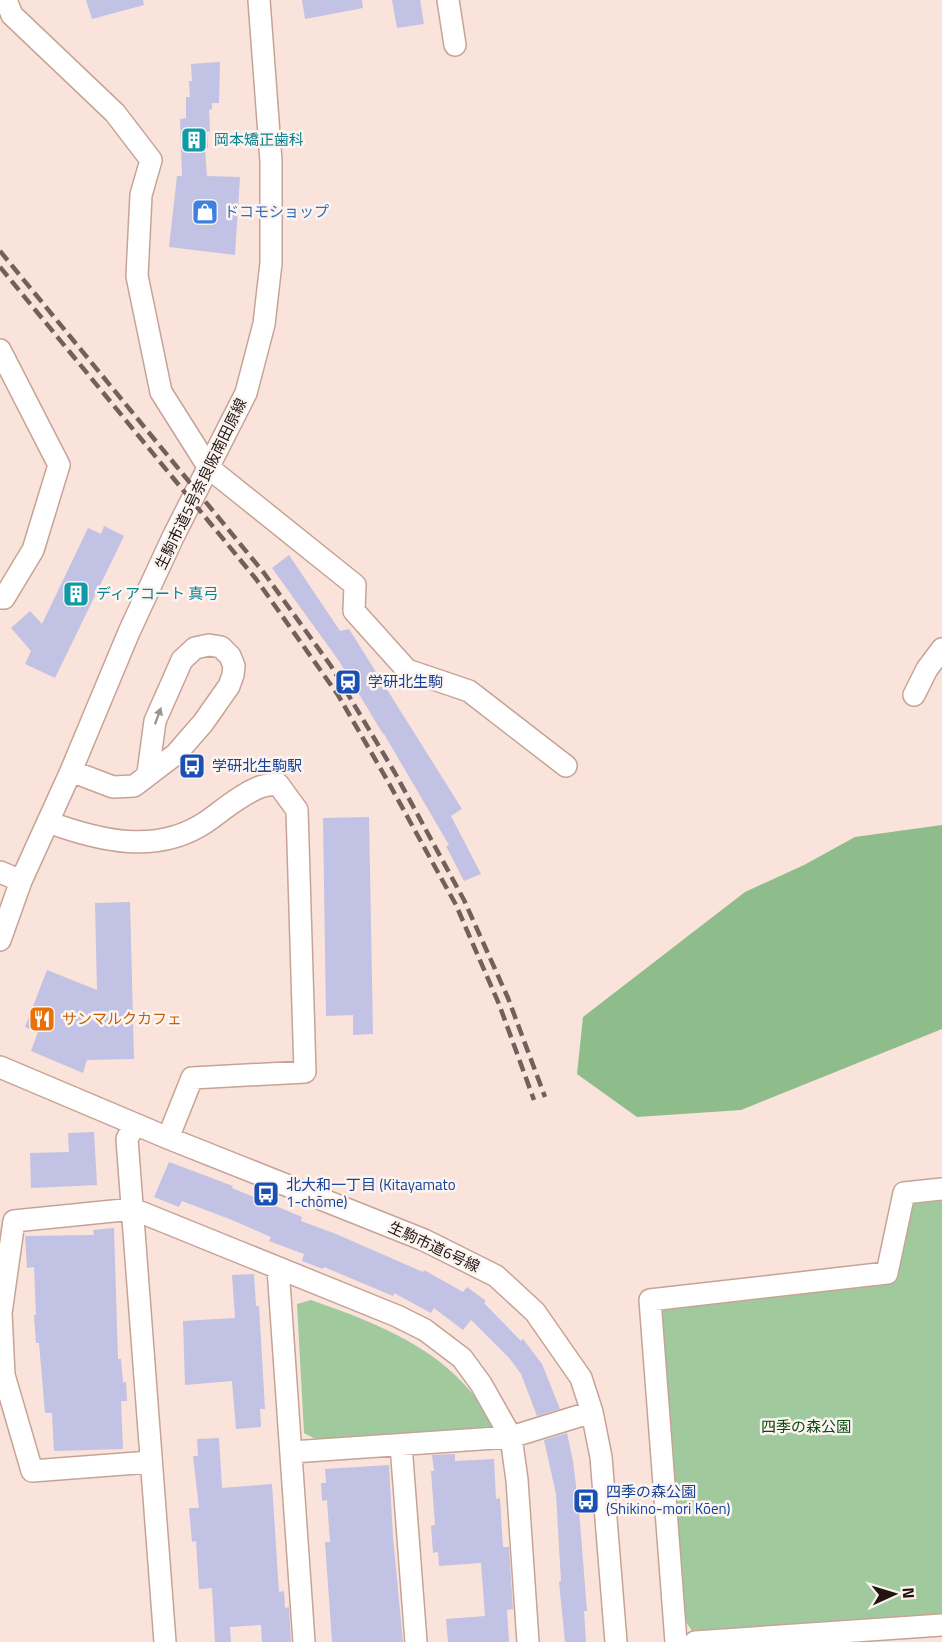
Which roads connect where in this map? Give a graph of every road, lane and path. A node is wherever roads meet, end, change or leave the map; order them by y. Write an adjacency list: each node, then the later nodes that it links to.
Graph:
1 (6, 0): 6 (street)
2 (259, 0): 6 (street, 生駒市道5号奈良阪南田原線)
3 (448, 0): 4 (street)
4 (455, 45)
5 (0, 350): 7 (street)
6 (209, 468): 10 (street); 11 (street, 生駒市道5号奈良阪南田原線)
7 (0, 598)
8 (942, 649): 9 (street)
9 (914, 695)
10 (566, 766)
11 (71, 771): 12 (street); 13 (street, 生駒市道5号奈良阪南田原線)
12 (148, 773): 12 (street, one-way to 12)
13 (48, 822): 15 (street, 生駒市道5号奈良阪南田原線); 19 (street)
14 (0, 872): 15 (street)
15 (21, 881): 16 (street, 生駒市道5号奈良阪南田原線)
16 (0, 940)
17 (0, 1067): 18 (street, 生駒市道6号線)
18 (135, 1124): 19 (street, 生駒市道6号線); 21 (street)
19 (168, 1138): 23 (street, 生駒市道6号線)
20 (942, 1189): 35 (street)
21 (133, 1209): 22 (street); 27 (street); 27 (street)
22 (278, 1268): 24 (street); 26 (street)
23 (592, 1412): 24 (street); 34 (street, 生駒市道6号線)
24 (511, 1437): 25 (street); 33 (street)
25 (401, 1445): 26 (street); 32 (street)
26 (291, 1452): 31 (street)
27 (150, 1462): 30 (street)
28 (934, 1631): 29 (street)
29 (808, 1639): 36 (street)
30 (165, 1642)
31 (304, 1642)
32 (416, 1642)
33 (528, 1642)
34 (616, 1642)
35 (676, 1642)
36 (695, 1642)

